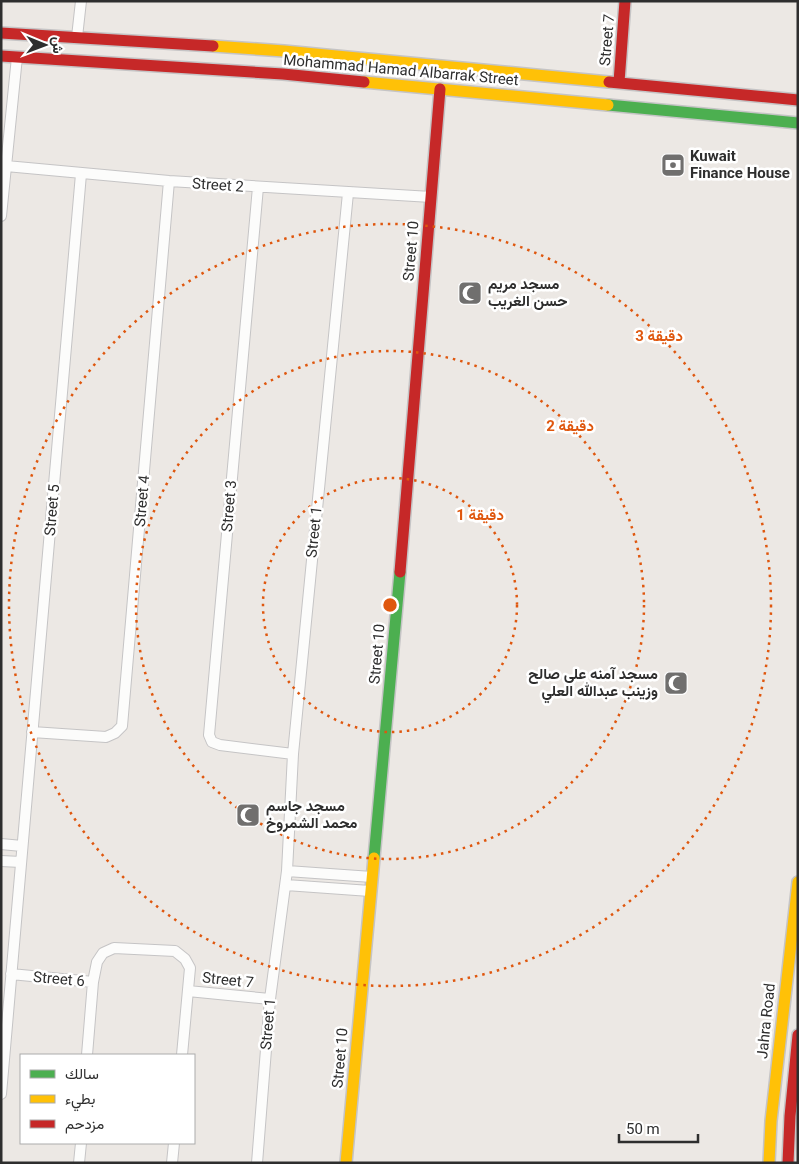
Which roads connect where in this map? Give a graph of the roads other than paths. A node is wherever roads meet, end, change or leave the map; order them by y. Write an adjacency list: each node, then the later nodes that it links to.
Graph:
1 (81, 1): 4 (street)
2 (626, 1): 11 (main road, Street 7)
3 (1, 33): 4 (main road, Mohammad Hamad Albarrak Street)
4 (77, 37): 5 (main road, Mohammad Hamad Albarrak Street)
5 (221, 47): 6 (main road, Mohammad Hamad Albarrak Street); 9 (main road)
6 (284, 51): 10 (main road); 11 (main road, Mohammad Hamad Albarrak Street)
7 (1, 56): 8 (main road, Mohammad Hamad Albarrak Street)
8 (16, 57): 9 (main road, Mohammad Hamad Albarrak Street); 17 (street)
9 (217, 69): 10 (main road, Mohammad Hamad Albarrak Street)
10 (283, 74): 12 (main road, Mohammad Hamad Albarrak Street)
11 (619, 82): 13 (main road, Mohammad Hamad Albarrak Street)
12 (440, 89): 15 (main road, Mohammad Hamad Albarrak Street); 22 (main road, Street 10)
13 (698, 91): 14 (main road, Mohammad Hamad Albarrak Street); 15 (main road)
14 (798, 100)
15 (696, 113): 16 (main road, Mohammad Hamad Albarrak Street)
16 (798, 123)
17 (6, 166): 18 (street, Street 2); 23 (street)
18 (81, 174): 19 (street, Street 2); 24 (street, Street 5)
19 (169, 181): 20 (street, Street 2); 24 (street, Street 4)
20 (258, 187): 21 (street, Street 2); 25 (street, Street 3)
21 (348, 193): 22 (street, Street 2); 25 (street, Street 1)
22 (431, 197): 31 (main road, Street 10)
23 (1, 216)
24 (32, 732): 27 (street, Street 5)
25 (292, 754): 30 (street, Street 1)
26 (1, 844): 27 (street)
27 (22, 846): 29 (street, Street 5)
28 (1, 861): 29 (street)
29 (21, 862): 35 (street, Street 5)
30 (287, 871): 31 (street); 33 (street, Street 1)
31 (372, 877): 34 (main road, Street 10)
32 (798, 882): 49 (main road, Jahra Road)
33 (286, 885): 34 (street); 38 (street, Street 1)
34 (370, 891): 48 (main road, Street 10)
35 (11, 974): 36 (street, Street 6); 42 (street, Street 5)
36 (93, 982): 37 (street); 40 (street, Street 6)
37 (188, 991): 38 (street, Street 7); 41 (street, Street 7)
38 (270, 999): 47 (street, Street 1)
39 (798, 1035): 50 (main road)
40 (87, 1054)
41 (182, 1054)
42 (1, 1094)
43 (81, 1144): 45 (street)
44 (174, 1144): 46 (street)
45 (79, 1163)
46 (172, 1163)
47 (257, 1163)
48 (346, 1163)
49 (769, 1163)
50 (788, 1163)

